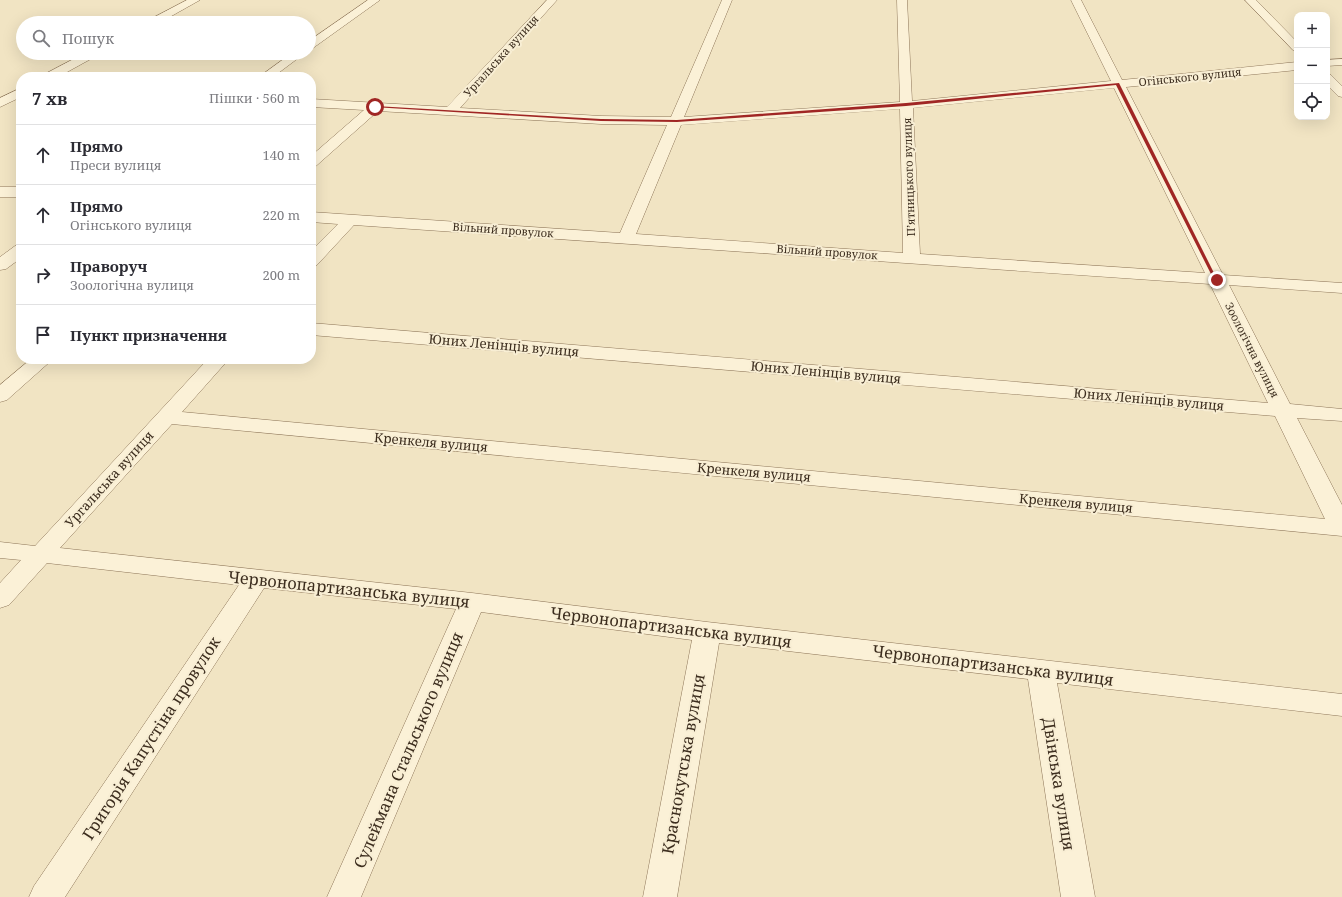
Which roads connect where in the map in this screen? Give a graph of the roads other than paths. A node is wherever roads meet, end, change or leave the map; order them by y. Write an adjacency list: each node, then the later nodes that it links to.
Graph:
1 (195, 0): 8 (street)
2 (375, 0): 9 (street)
3 (552, 0): 28 (street, Ургальська вулиця)
4 (727, 0): 29 (street)
5 (902, 0): 26 (street, П’ятницького вулиця)
6 (1076, 0): 19 (street, Зоологічна вулиця)
7 (1250, 0): 10 (street)
8 (164, 16)
9 (316, 41)
10 (1294, 45)
11 (81, 60): 16 (street)
12 (289, 60): 17 (street)
13 (1342, 62): 14 (street)
14 (1330, 63)
15 (1294, 66): 19 (street, Огінського вулиця)
16 (58, 72)
17 (272, 72)
18 (1330, 81): 22 (street)
19 (1117, 84): 26 (street, Огінського вулиця); 40 (street, Зоологічна вулиця)
20 (7, 86): 21 (street)
21 (16, 86)
22 (1342, 93)
23 (16, 95): 24 (street)
24 (0, 103)
25 (316, 103): 27 (street, Огінського вулиця)
26 (906, 104): 29 (street, Огінського вулиця); 38 (street, П’ятницького вулиця)
27 (375, 107): 28 (street, Огінського вулиця); 30 (street)
28 (450, 111): 29 (street, Огінського вулиця)
29 (677, 121): 35 (street)
30 (316, 159)
31 (0, 192): 32 (street)
32 (16, 192)
33 (316, 217): 34 (street, Вільний провулок)
34 (350, 220): 35 (street, Вільний провулок); 37 (street)
35 (626, 238): 38 (street, Вільний провулок)
36 (16, 254): 39 (street)
37 (316, 256)
38 (912, 257): 40 (street, Вільний провулок)
39 (0, 265)
40 (1217, 280): 41 (street, Вільний провулок); 46 (street, Зоологічна вулиця)
41 (1342, 288)
42 (316, 329): 46 (street, Юних Ленінців вулиця)
43 (37, 364): 45 (street)
44 (213, 364): 48 (street, Ургальська вулиця)
45 (0, 396)
46 (1282, 410): 47 (street, Юних Ленінців вулиця); 49 (street, Зоологічна вулиця)
47 (1342, 414)
48 (165, 417): 49 (street, Кренкеля вулиця); 51 (street, Ургальська вулиця)
49 (1342, 528)
50 (0, 550): 51 (street, Червонопартизанська вулиця)
51 (40, 555): 52 (street, Червонопартизанська вулиця); 53 (street, Ургальська вулиця)
52 (256, 580): 54 (street, Червонопартизанська вулиця); 58 (street, Григорія Капустіна провулок)
53 (0, 598)
54 (472, 602): 55 (street, Червонопартизанська вулиця); 59 (street, Сулеймана Стальського вулиця)
55 (707, 632): 56 (street, Червонопартизанська вулиця); 60 (street, Краснокутська вулиця)
56 (1041, 670): 57 (street, Червонопартизанська вулиця); 61 (street, Двінська вулиця)
57 (1342, 704)
58 (46, 897)
59 (344, 897)
60 (660, 897)
61 (1078, 897)

